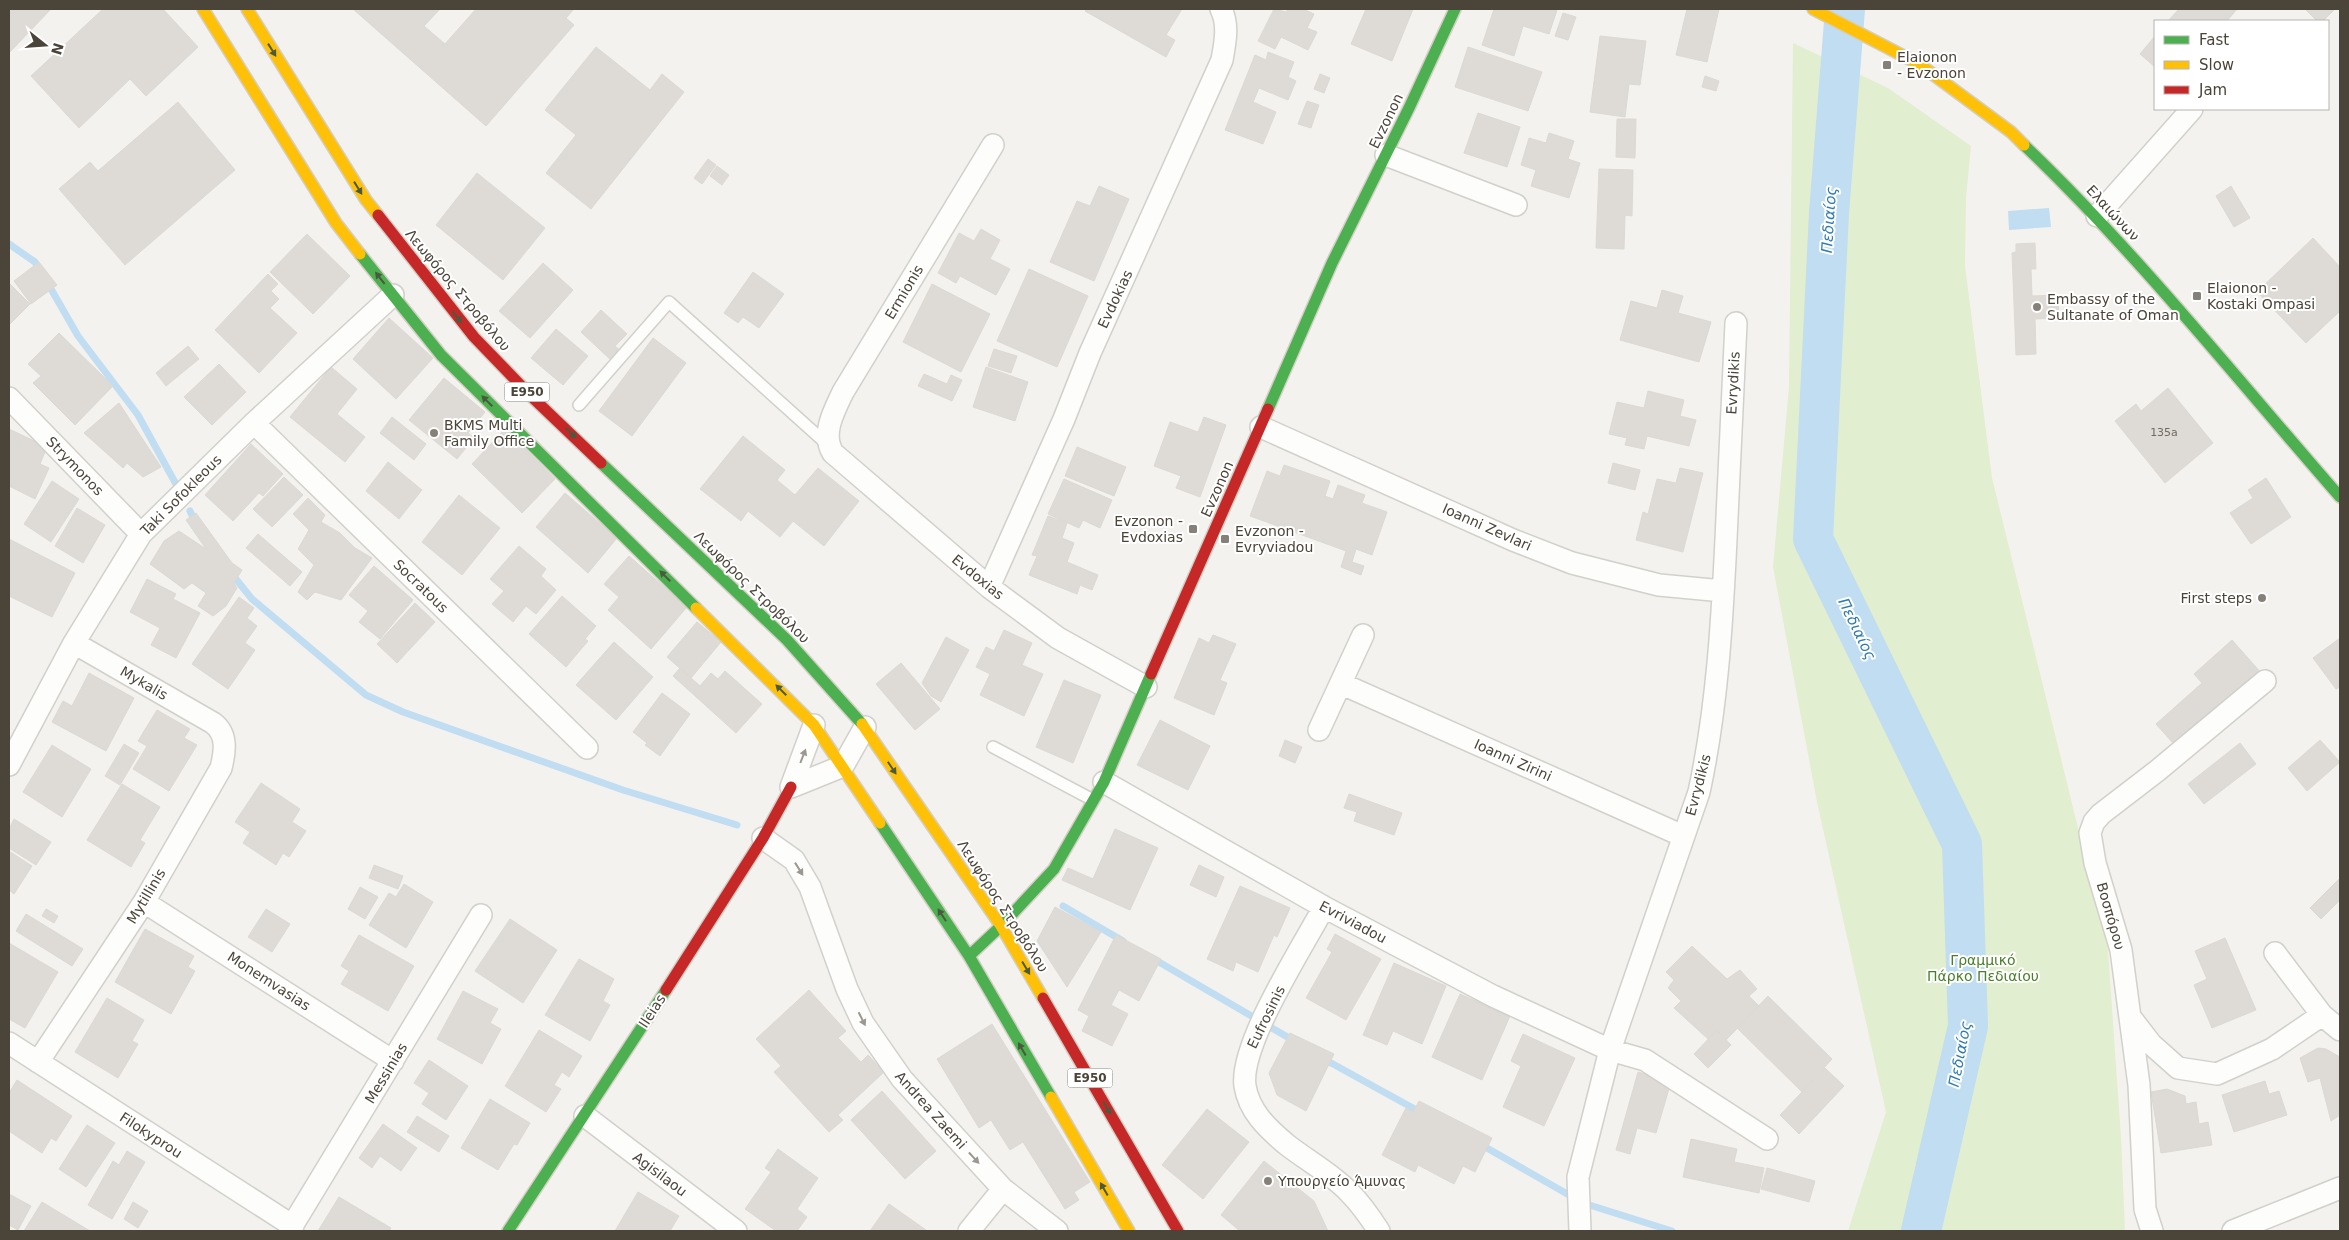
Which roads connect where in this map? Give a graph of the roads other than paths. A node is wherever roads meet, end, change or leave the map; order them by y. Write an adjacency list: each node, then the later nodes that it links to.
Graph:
1 (203, 9): 11 (main road, E950, one-way to 1)
2 (247, 9): 29 (main road, Λεωφόρος Στροβόλου / E950, one-way to 29)
3 (1221, 9): 20 (street, Evdokias)
4 (1455, 9): 8 (main road, Evzonon)
5 (1813, 9): 10 (main road, Ελαιώνων)
6 (2191, 110): 10 (street)
7 (994, 145): 17 (street, Ermionis)
8 (1386, 156): 9 (street); 16 (main road, Evzonon)
9 (1516, 205)
10 (2097, 216): 18 (main road, Ελαιώνων)
11 (393, 295): 15 (street, Taki Sofokleous); 28 (main road, E950, one-way to 11)
12 (1736, 323): 21 (street, Evrydikis)
13 (9, 398): 19 (street, Strymonos)
14 (580, 405): 17 (lane)
15 (254, 423): 19 (street, Taki Sofokleous); 32 (street, Socratous)
16 (1261, 427): 21 (street, Ioanni Zevlari); 26 (main road, Evzonon)
17 (828, 445): 20 (street, Evdoxias)
18 (2340, 497)
19 (141, 534): 23 (street, Taki Sofokleous)
20 (989, 587): 26 (street, Evdoxias)
21 (1724, 591): 38 (street, Evrydikis)
22 (1364, 636): 25 (street)
23 (74, 643): 27 (street, Mykalis); 33 (street, Taki Sofokleous)
24 (2264, 681): 47 (street, Βοσπόρου)
25 (1342, 684): 30 (street); 38 (street, Ioanni Zirini)
26 (1146, 687): 35 (main road, Evzonon)
27 (213, 723): 40 (street, Mytillinis)
28 (814, 725): 34 (main road, E950); 36 (street, Ileias, one-way to 28)
29 (865, 728): 34 (street); 43 (main road, Λεωφόρος Στροβόλου / E950, one-way to 43)
30 (1320, 730)
31 (993, 747): 37 (lane)
32 (587, 748)
33 (9, 765)
34 (843, 766): 36 (street); 45 (main road, E950, one-way to 34)
35 (1104, 782): 37 (main road, Evzonon); 41 (street, Evriviadou)
36 (791, 787): 39 (main road, Ileias)
37 (1093, 800): 43 (main road, Evzonon)
38 (1683, 836): 50 (street, Evrydikis)
39 (763, 838): 53 (main road, Ileias); 56 (street, Andrea Zaemi, one-way to 56)
40 (144, 902): 51 (street, Monemvasias); 52 (street, Mytillinis)
41 (1324, 907): 50 (street, Evriviadou); 65 (street, Eufrosinis)
42 (481, 915): 51 (street, Messinias)
43 (1001, 926): 45 (main road, Evzonon); 64 (main road, Λεωφόρος Στροβόλου / E950, one-way to 64)
44 (2275, 953): 46 (street)
45 (969, 956): 63 (main road, E950, one-way to 45)
46 (2322, 1015): 47 (street); 48 (street)
47 (2130, 1016): 66 (street, Βοσπόρου)
48 (2340, 1030)
49 (9, 1043): 52 (street, Filokyprou)
50 (1610, 1050): 54 (street, Evriviadou); 57 (street, Evrydikis)
51 (393, 1061): 59 (street, Messinias)
52 (38, 1062): 59 (street, Filokyprou)
53 (584, 1116): 58 (street, Agisilaou); 60 (main road, Ileias)
54 (1767, 1139)
55 (2340, 1188): 67 (street)
56 (1003, 1189): 61 (street); 62 (street, Andrea Zaemi)
57 (1579, 1224)
58 (725, 1228)
59 (291, 1229)
60 (508, 1231)
61 (969, 1231)
62 (1057, 1231)
63 (1129, 1231)
64 (1178, 1231)
65 (1379, 1231)
66 (2152, 1231)
67 (2233, 1231)

